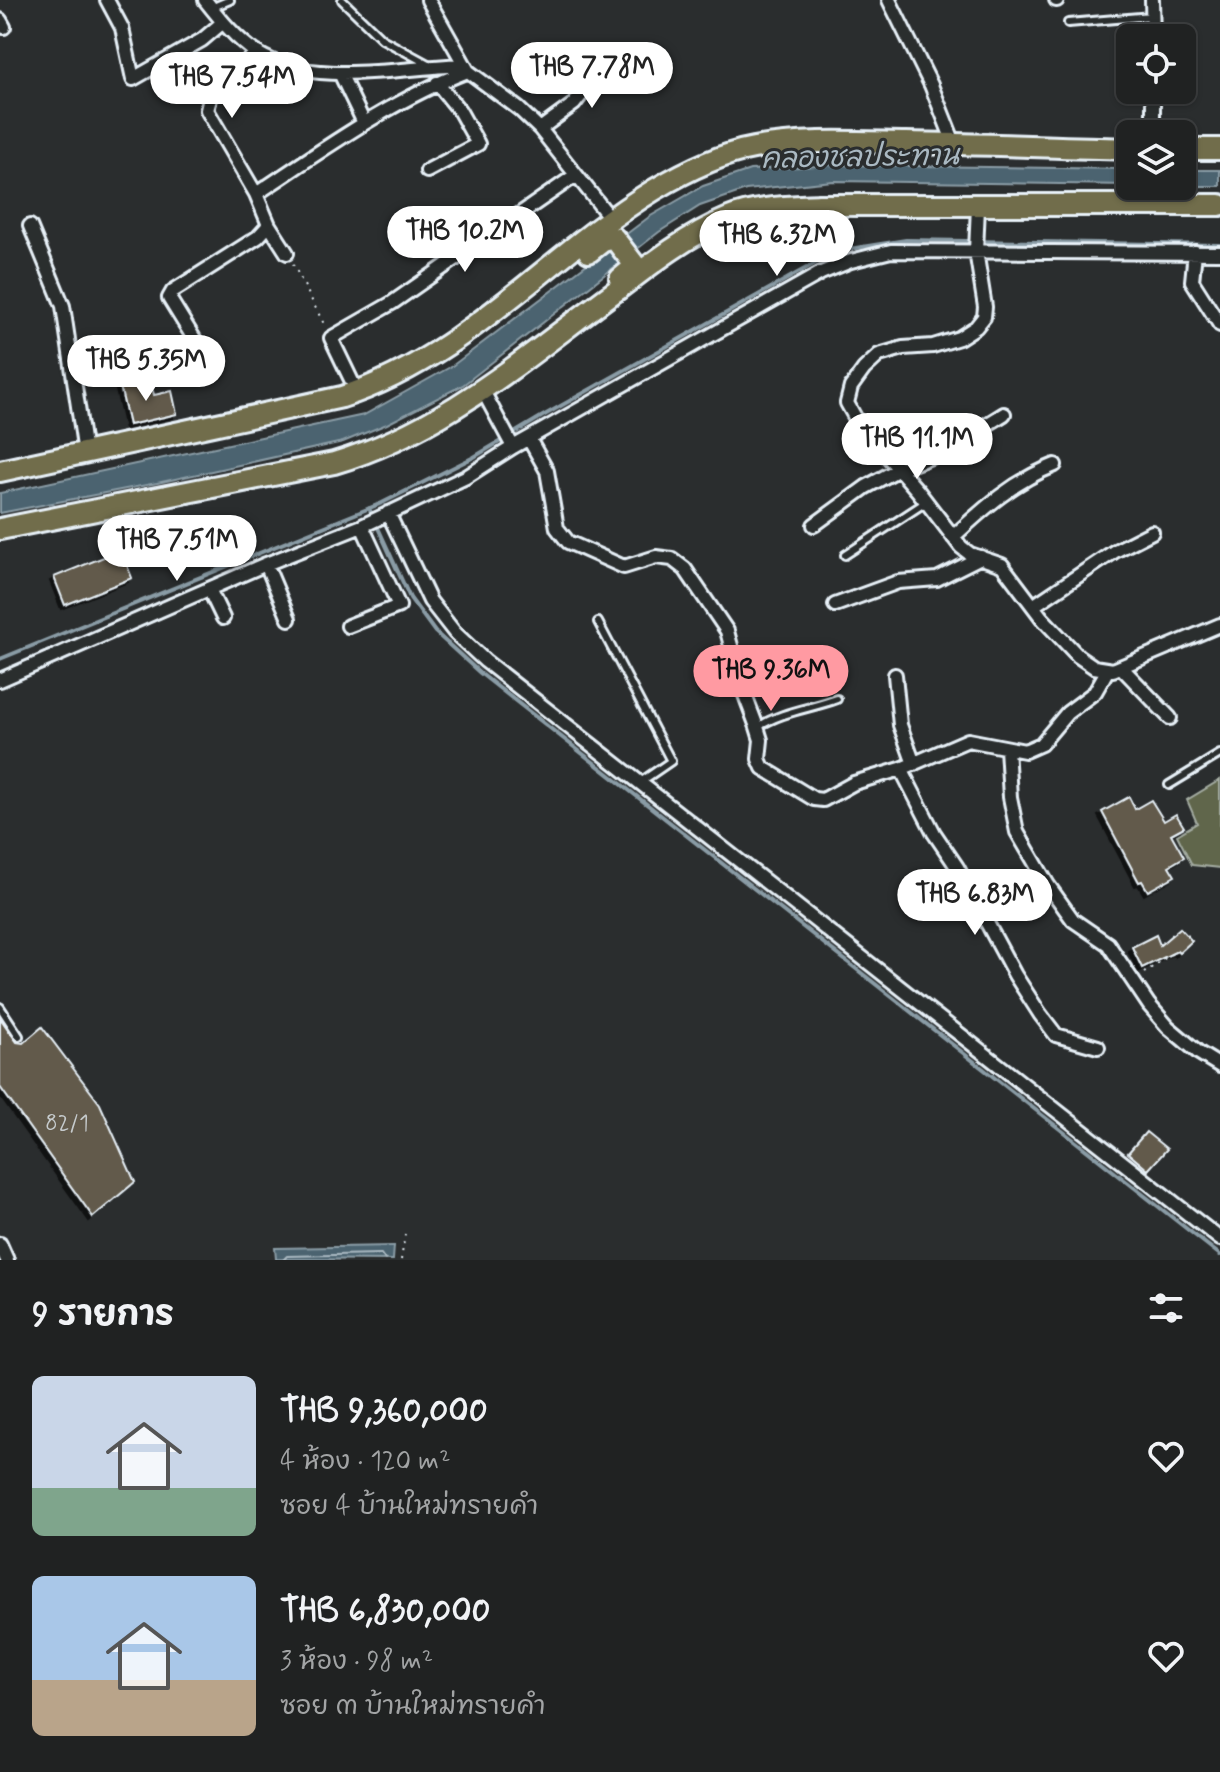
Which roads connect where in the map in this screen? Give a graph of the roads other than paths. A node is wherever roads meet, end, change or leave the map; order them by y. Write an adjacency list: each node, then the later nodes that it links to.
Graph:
1 (107, 0): 9 (street)
2 (230, 0): 7 (lane)
3 (342, 0): 14 (lane)
4 (428, 0): 15 (street)
5 (889, 0): 20 (street)
6 (1152, 0): 8 (street)
7 (208, 4): 9 (street)
8 (1152, 16): 10 (lane); 11 (street)
9 (222, 23): 12 (street)
10 (1068, 23)
11 (1152, 24)
12 (258, 53): 16 (street); 26 (street)
13 (589, 61): 19 (street)
14 (432, 66): 15 (street); 16 (street)
15 (466, 68): 17 (street); 19 (street)
16 (340, 73): 18 (street)
17 (437, 83): 18 (street); 24 (street)
18 (364, 123): 26 (street)
19 (540, 129): 25 (street)
20 (954, 143): 21 (main road); 32 (main road)
21 (1116, 149)
22 (1196, 149): 23 (main road)
23 (1220, 149)
24 (427, 171)
25 (576, 175): 32 (street); 42 (street)
26 (256, 194): 30 (street)
27 (1220, 205): 29 (main road)
28 (730, 217): 29 (main road); 37 (main road); 39 (main road)
29 (977, 217): 33 (street)
30 (269, 225): 35 (street); 40 (street)
31 (30, 226): 46 (street)
32 (616, 229): 37 (main road); 42 (main road)
33 (976, 248): 34 (street); 44 (street); 48 (street)
34 (1195, 252): 36 (street); 38 (street)
35 (287, 253)
36 (1220, 253)
37 (638, 259): 39 (main road)
38 (1220, 325)
39 (540, 346): 41 (main road)
40 (209, 363)
41 (483, 391): 45 (street); 54 (main road)
42 (357, 392): 46 (main road)
43 (1004, 414): 48 (street)
44 (529, 439): 45 (street); 74 (street)
45 (511, 444): 51 (street)
46 (85, 453): 49 (main road)
47 (1055, 465): 56 (street)
48 (899, 469): 50 (street); 53 (street)
49 (0, 471)
50 (926, 502): 56 (street); 57 (lane)
51 (388, 513): 52 (street); 79 (street)
52 (366, 524): 59 (street); 67 (street)
53 (814, 525)
54 (0, 529)
55 (1152, 532): 62 (street)
56 (953, 537): 58 (street)
57 (845, 555)
58 (981, 557): 61 (street); 62 (street)
59 (266, 564): 60 (street); 64 (street)
60 (209, 589): 63 (street); 71 (street)
61 (835, 605)
62 (1033, 606): 69 (street)
63 (223, 618)
64 (289, 619)
65 (598, 622): 79 (lane)
66 (1220, 625): 68 (street)
67 (348, 626)
68 (1121, 667): 69 (street); 73 (street)
69 (1107, 671): 75 (street)
70 (895, 675): 77 (street)
71 (0, 680)
72 (837, 699): 74 (lane)
73 (1170, 718)
74 (757, 727): 78 (street)
75 (1007, 748): 77 (street); 84 (street)
76 (1220, 754): 80 (lane)
77 (914, 764): 78 (street)
78 (901, 769): 83 (street)
79 (639, 783): 85 (street)
80 (1169, 785)
81 (0, 1007): 82 (lane)
82 (19, 1036)
83 (1098, 1047)
84 (1220, 1066)
85 (1220, 1239)
86 (0, 1244): 87 (street)
87 (7, 1260)

